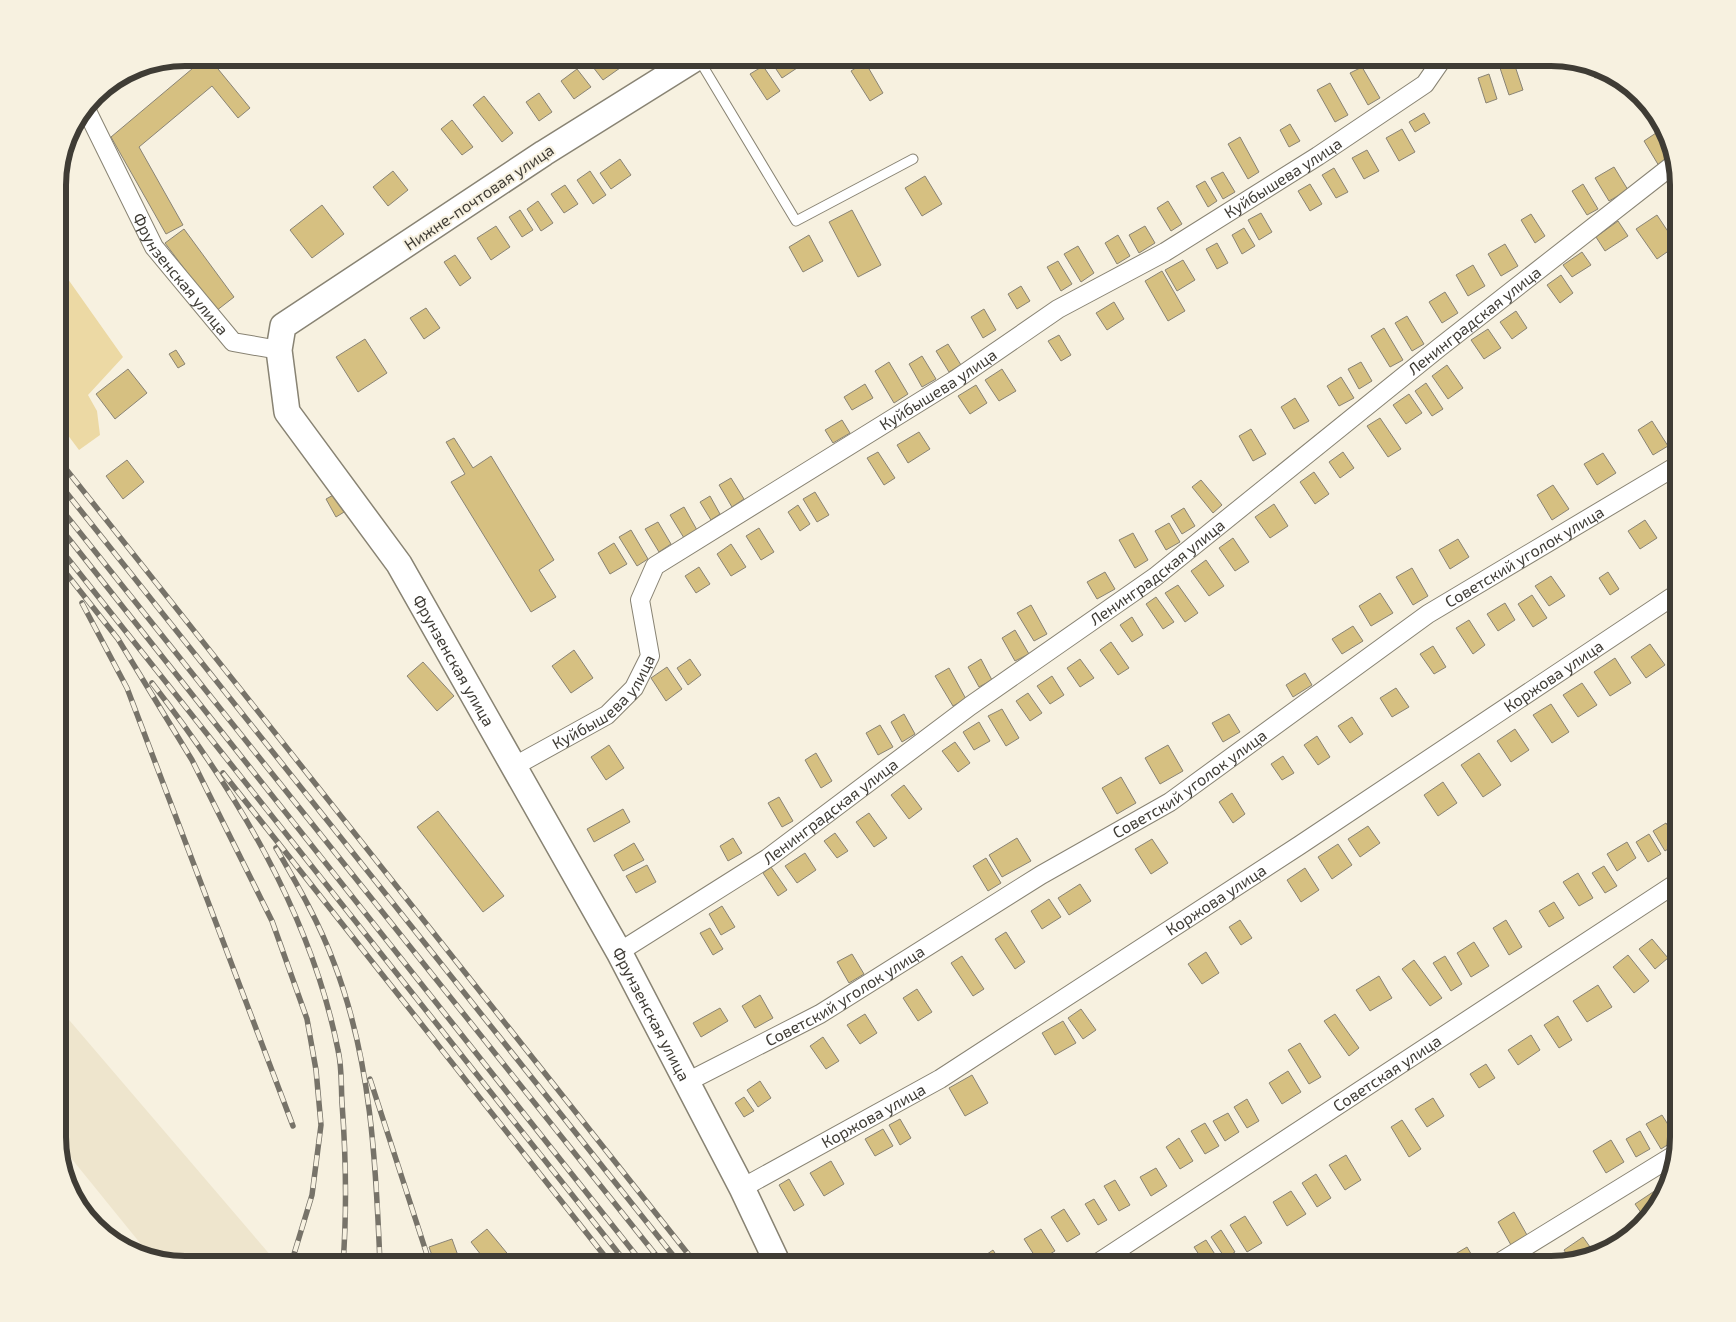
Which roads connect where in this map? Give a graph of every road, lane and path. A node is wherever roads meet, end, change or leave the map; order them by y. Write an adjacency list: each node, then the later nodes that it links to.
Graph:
1 (684, 66): 7 (street, Нижне-почтовая улица)
2 (702, 66): 5 (lane)
3 (1437, 66): 10 (street, Куйбышева улица)
4 (89, 115): 7 (street, Фрунзенская улица)
5 (913, 159)
6 (1668, 169): 12 (street, Ленинградская улица)
7 (279, 350): 10 (street, Фрунзенская улица)
8 (1670, 470): 13 (street, Советский уголок улица)
9 (1670, 598): 15 (street, Коржова улица)
10 (514, 767): 12 (street, Фрунзенская улица)
11 (1670, 887): 17 (street, Советская улица)
12 (619, 952): 13 (street, Фрунзенская улица)
13 (687, 1082): 15 (street, Фрунзенская улица)
14 (1667, 1159): 18 (street)
15 (742, 1188): 16 (street, Фрунзенская улица)
16 (774, 1256)
17 (1108, 1256)
18 (1510, 1256)

